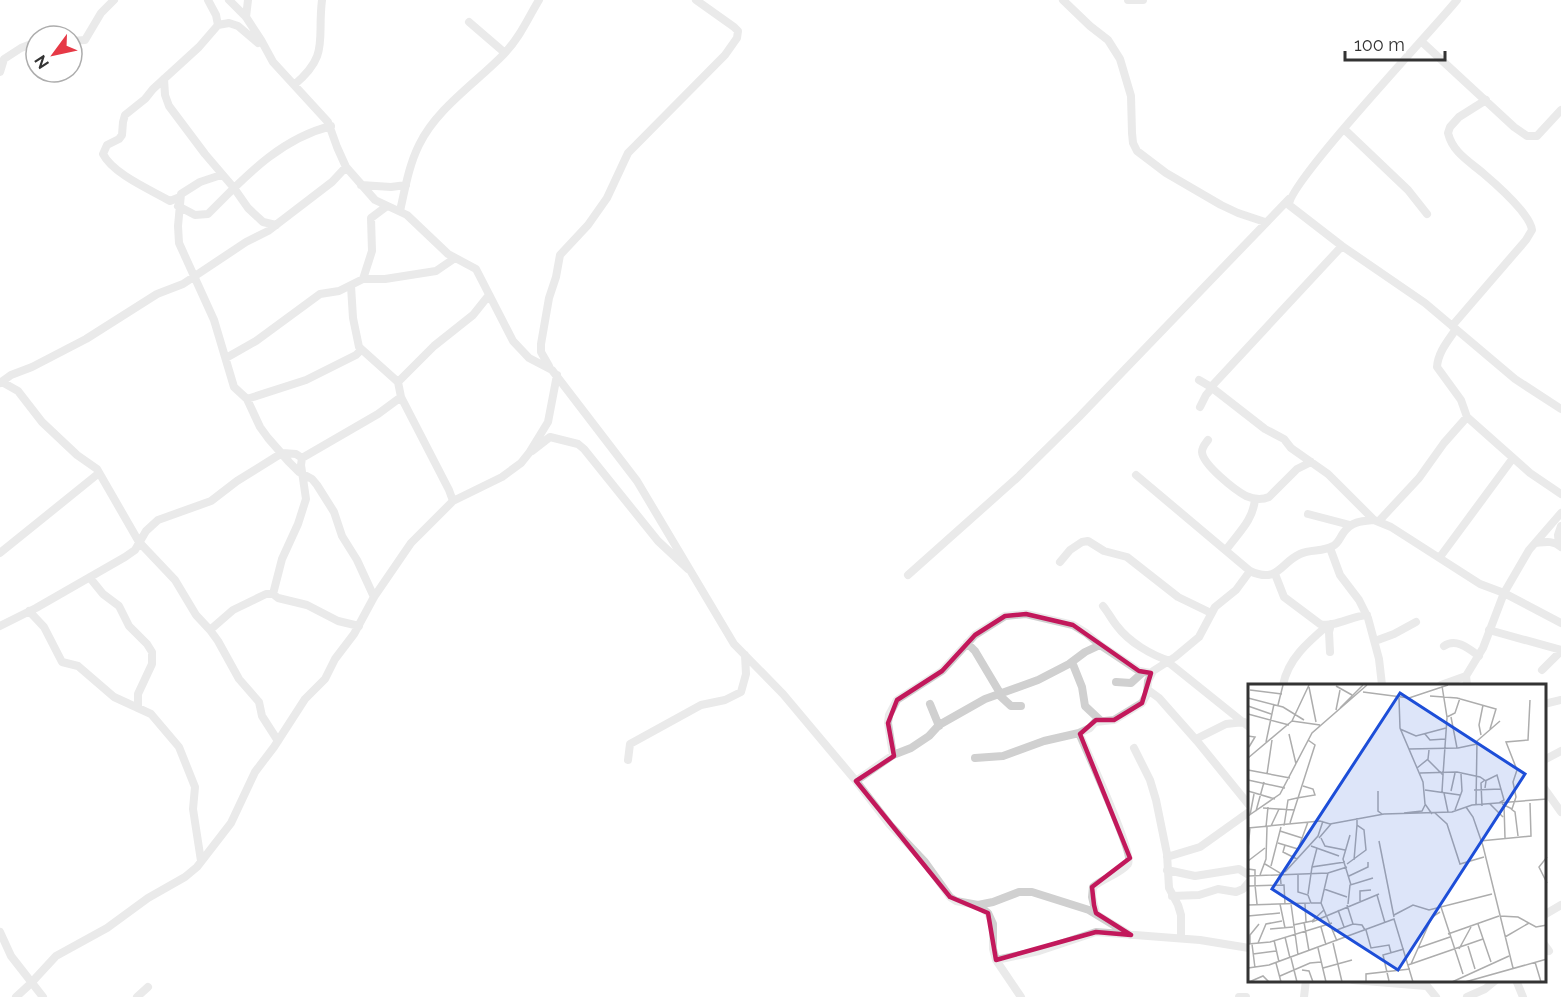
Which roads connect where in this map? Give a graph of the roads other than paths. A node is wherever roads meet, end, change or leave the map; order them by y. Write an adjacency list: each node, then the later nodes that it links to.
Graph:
1 (114, 0): 16 (street)
2 (208, 0): 15 (street)
3 (229, 0): 4 (street); 13 (street)
4 (238, 0)
5 (248, 0): 13 (street)
6 (322, 0): 23 (street)
7 (696, 0): 57 (street)
8 (1063, 0): 44 (street)
9 (1128, 0): 10 (street)
10 (1143, 0)
11 (1457, 0): 17 (street)
12 (535, 2): 19 (street)
13 (243, 15): 15 (street); 20 (street)
14 (469, 22): 19 (street)
15 (220, 24): 20 (street); 22 (street)
16 (84, 40)
17 (1421, 41): 24 (street); 28 (street)
18 (24, 47): 21 (street)
19 (505, 53): 35 (street)
20 (268, 54): 23 (street)
21 (0, 72)
22 (164, 79): 31 (street); 39 (street)
23 (294, 85): 25 (street)
24 (1486, 100): 26 (street); 52 (street)
25 (316, 109): 27 (street); 29 (street)
26 (1561, 110)
27 (331, 126): 29 (street); 30 (street)
28 (1344, 129): 38 (street); 43 (street)
29 (314, 130): 36 (street)
30 (346, 166): 32 (street); 33 (street)
31 (221, 175): 36 (street); 37 (street)
32 (353, 175): 33 (street); 34 (street)
33 (338, 177): 45 (street)
34 (360, 184): 35 (street); 40 (street)
35 (406, 185): 42 (street)
36 (234, 188): 41 (street); 45 (street)
37 (180, 197): 39 (street); 41 (street)
38 (1289, 199): 44 (street); 46 (street)
39 (170, 201): 41 (street)
40 (387, 206): 42 (street); 49 (street)
41 (180, 208): 48 (street)
42 (400, 211): 47 (street)
43 (1427, 213)
44 (1265, 222): 95 (street)
45 (276, 225): 48 (street)
46 (1342, 246): 52 (street); 62 (street)
47 (455, 258): 49 (street); 51 (street)
48 (194, 278): 53 (street); 60 (street)
49 (363, 279): 50 (street)
50 (351, 286): 54 (street); 55 (street)
51 (489, 295): 57 (street); 61 (street)
52 (1454, 327): 66 (street); 67 (street)
53 (222, 342): 55 (street); 56 (street)
54 (361, 350): 61 (street); 64 (street)
55 (236, 352): 56 (street)
56 (226, 358): 64 (street)
57 (549, 367): 58 (street)
58 (557, 375): 70 (street); 96 (street)
59 (1199, 380): 62 (street)
60 (1, 382): 74 (street)
61 (398, 382): 63 (street)
62 (1212, 388): 65 (street); 73 (street)
63 (402, 397): 71 (street); 79 (street)
64 (247, 399): 69 (street)
65 (1200, 407)
66 (1561, 409)
67 (1467, 417): 72 (street); 82 (street)
68 (1208, 440): 78 (street)
69 (282, 453): 71 (street); 75 (street); 85 (street)
70 (529, 453): 79 (street); 96 (street)
71 (302, 458): 75 (street)
72 (1513, 458): 77 (street); 91 (street)
73 (1311, 462): 78 (street); 82 (street)
74 (99, 473): 85 (street); 90 (street)
75 (304, 474): 99 (street); 100 (street)
76 (1136, 475): 89 (street)
77 (1561, 494)
78 (1255, 499): 89 (street)
79 (453, 501): 100 (street)
80 (1561, 513): 86 (street)
81 (1308, 514): 83 (street)
82 (1377, 520): 83 (street); 91 (street)
83 (1350, 525): 88 (street)
84 (1561, 526): 87 (street)
85 (139, 542): 97 (street); 110 (street)
86 (1536, 543): 87 (street); 98 (street)
87 (1560, 546)
88 (1330, 548): 94 (street); 104 (street)
89 (1226, 550): 93 (street)
90 (0, 554)
91 (1440, 556): 98 (street)
92 (1060, 562): 103 (street)
93 (1251, 571): 94 (street); 103 (street)
94 (1275, 574): 107 (street)
95 (908, 575)
96 (695, 576): 118 (street)
97 (90, 578): 102 (street); 135 (street)
98 (1504, 592): 106 (street); 111 (street)
99 (273, 594): 109 (street); 110 (street)
100 (374, 597): 109 (street)
101 (1103, 606): 120 (street)
102 (29, 611): 108 (street); 135 (street)
103 (1211, 613): 120 (street)
104 (1367, 615): 107 (street); 112 (street)
105 (1416, 622): 112 (street)
106 (1561, 623)
107 (1330, 625): 116 (street); 126 (street)
108 (0, 626)
109 (359, 626): 141 (street)
110 (210, 630): 141 (street)
111 (1489, 630): 117 (street); 119 (street)
112 (1375, 641): 127 (street)
113 (967, 644): 114 (street); 130 (street); 144 (street)
114 (1100, 645): 121 (street); 123 (street)
115 (1444, 646): 119 (street)
116 (1330, 652)
117 (1560, 654): 122 (street)
118 (745, 655): 146 (street); 148 (street)
119 (1479, 656): 124 (street)
120 (1169, 661): 123 (street); 137 (street)
121 (1072, 662): 130 (street); 136 (street)
122 (1542, 670)
123 (1147, 673): 125 (street); 129 (street)
124 (1467, 680): 128 (street)
125 (1116, 682)
126 (1283, 684)
127 (1382, 684)
128 (1447, 684)
129 (1148, 690): 136 (street); 140 (street)
130 (999, 694): 134 (street); 138 (street)
131 (1561, 700): 133 (street)
132 (930, 704): 138 (street)
133 (1546, 704)
134 (1021, 706)
135 (138, 707): 154 (street)
136 (1101, 721): 139 (street)
137 (1246, 724): 140 (street)
138 (939, 726): 144 (street)
139 (1079, 733): 145 (street); 161 (street)
140 (1196, 740): 150 (street)
141 (278, 741): 154 (street)
142 (1134, 748): 153 (street)
143 (1561, 752): 147 (street)
144 (893, 755): 148 (street)
145 (975, 758)
146 (628, 760)
147 (1546, 760)
148 (856, 781): 159 (street)
149 (1546, 790): 151 (street)
150 (1248, 804)
151 (1561, 812)
152 (1248, 813): 153 (street)
153 (1167, 856): 155 (street)
154 (201, 861): 173 (street)
155 (1167, 870): 156 (street); 158 (street)
156 (1248, 874)
157 (1248, 883): 158 (street)
158 (1172, 896): 165 (street)
159 (978, 905): 161 (street); 167 (street)
160 (1561, 905): 162 (street)
161 (1096, 913): 164 (street)
162 (1546, 914)
163 (0, 932): 173 (street)
164 (1131, 935): 165 (street); 167 (street)
165 (1181, 938): 166 (street)
166 (1248, 948)
167 (996, 960): 178 (street)
168 (1306, 982): 181 (street)
169 (1389, 982): 172 (street)
170 (1495, 982): 183 (street)
171 (1516, 982): 184 (street)
172 (1425, 983): 182 (street)
173 (30, 984): 175 (street); 176 (street)
174 (148, 987): 177 (street)
175 (16, 997)
176 (43, 997)
177 (137, 997)
178 (1022, 997)
179 (1239, 997): 180 (street)
180 (1246, 997)
181 (1304, 997)
182 (1436, 997)
183 (1467, 997)
184 (1524, 997)

